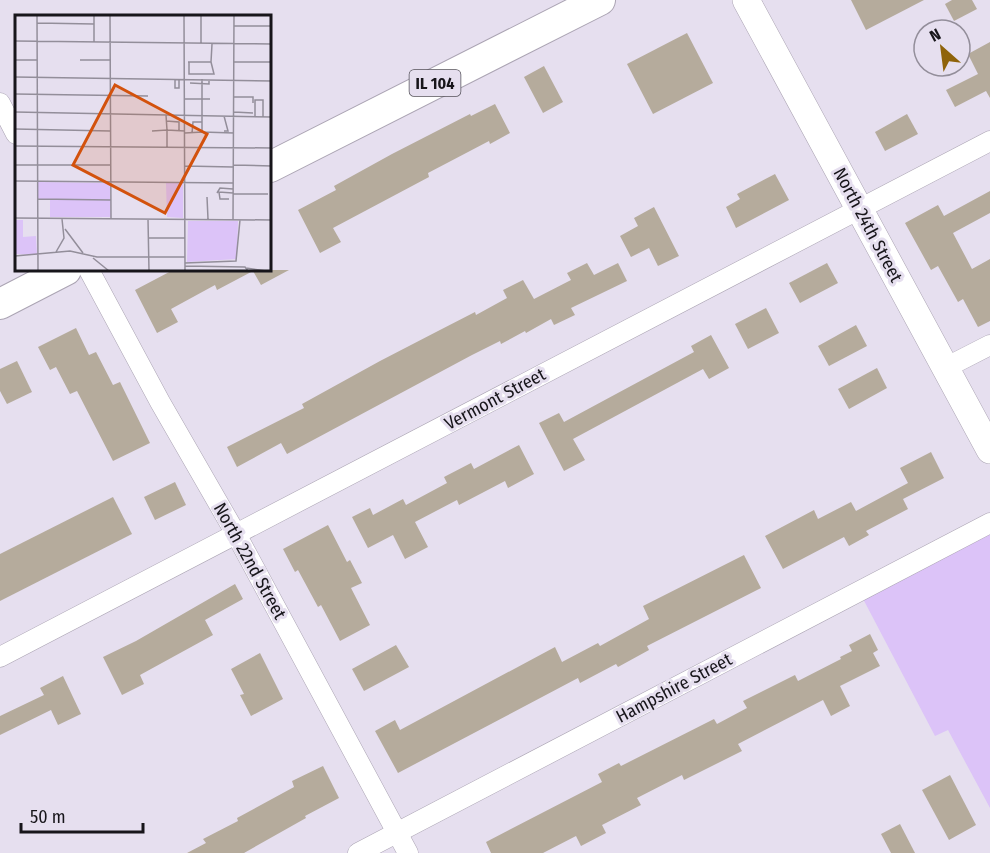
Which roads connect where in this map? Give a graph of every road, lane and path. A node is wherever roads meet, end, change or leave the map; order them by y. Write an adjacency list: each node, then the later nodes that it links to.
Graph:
1 (600, 0): 6 (main road, IL 104)
2 (746, 0): 7 (main road, North 24th Street)
3 (0, 103): 4 (street)
4 (15, 132)
5 (990, 141): 7 (street, Vermont Street)
6 (272, 166)
7 (858, 208): 12 (main road, North 24th Street); 15 (street, Vermont Street)
8 (62, 272): 10 (main road)
9 (90, 272): 15 (street, North 22nd Street)
10 (0, 304)
11 (990, 345): 12 (street)
12 (945, 368): 13 (main road, North 24th Street)
13 (990, 450)
14 (990, 523): 17 (street, Hampshire Street)
15 (236, 534): 16 (street, Vermont Street); 17 (street, North 22nd Street)
16 (0, 657)
17 (397, 832): 18 (street, Hampshire Street); 19 (street, North 22nd Street)
18 (358, 853)
19 (408, 853)

